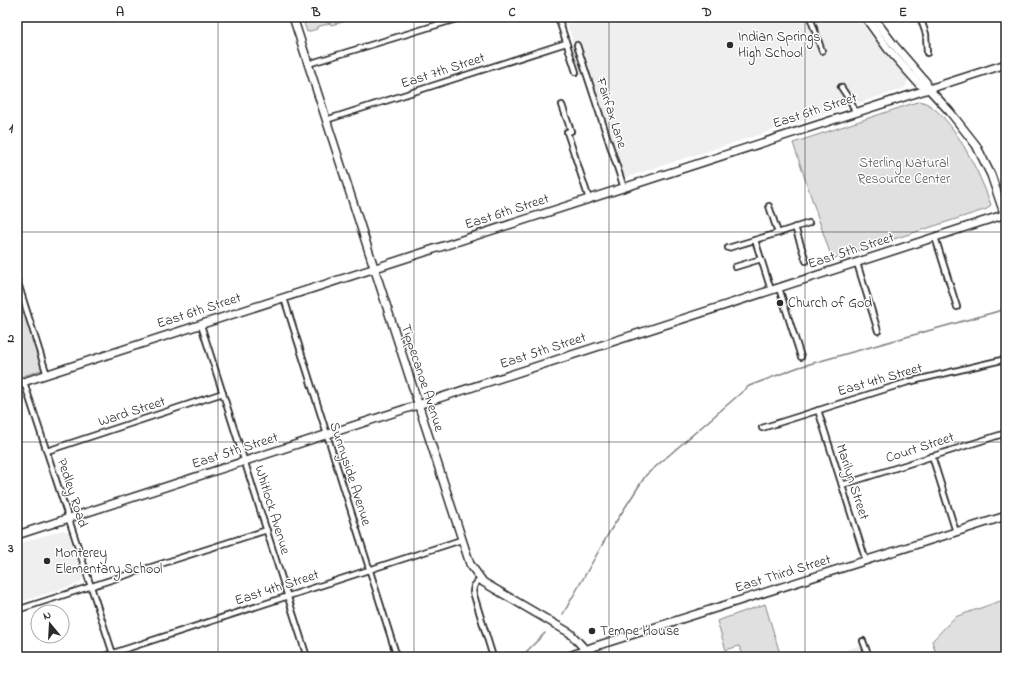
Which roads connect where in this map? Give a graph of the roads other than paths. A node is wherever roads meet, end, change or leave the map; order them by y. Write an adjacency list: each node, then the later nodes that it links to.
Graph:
1 (293, 17): 12 (street, Tippecanoe Avenue)
2 (463, 17): 12 (street)
3 (558, 17): 8 (street, Fairfax Lane)
4 (810, 17): 10 (street)
5 (865, 17): 16 (street)
6 (874, 17): 16 (street)
7 (920, 17): 11 (street)
8 (566, 43): 14 (street, Fairfax Lane); 19 (street, East 7th Street)
9 (577, 45): 20 (street, Fairfax Lane)
10 (822, 51)
11 (927, 53)
12 (308, 64): 19 (street, Tippecanoe Avenue)
13 (1006, 64): 16 (street, East 6th Street)
14 (576, 72)
15 (841, 87): 18 (street)
16 (928, 88): 18 (street, East 6th Street); 23 (street)
17 (562, 104): 21 (street)
18 (855, 112): 20 (street, East 6th Street)
19 (326, 120): 34 (street, Tippecanoe Avenue)
20 (624, 188): 21 (street, East 6th Street)
21 (589, 199): 34 (street, East 6th Street)
22 (769, 206): 26 (street)
23 (1006, 216): 27 (street, East 5th Street)
24 (810, 223): 25 (street)
25 (795, 228): 26 (street); 31 (street)
26 (778, 233): 28 (street)
27 (935, 237): 32 (street, East 5th Street); 38 (street)
28 (755, 240): 29 (street); 30 (street)
29 (728, 248)
30 (761, 259): 33 (street); 36 (street)
31 (806, 261)
32 (857, 263): 36 (street, East 5th Street); 40 (street)
33 (735, 267)
34 (374, 269): 37 (street, East 6th Street); 46 (street, Tippecanoe Avenue)
35 (17, 280): 43 (street)
36 (775, 289): 41 (street); 46 (street, East 5th Street)
37 (284, 298): 39 (street, East 6th Street); 50 (street, Sunnyside Avenue)
38 (957, 307)
39 (201, 324): 43 (street, East 6th Street); 45 (street, Whitlock Avenue)
40 (878, 331)
41 (801, 356)
42 (1006, 359): 47 (street, East 4th Street)
43 (47, 375): 44 (street, East 6th Street)
44 (20, 383): 51 (street, Pedley Road)
45 (223, 393): 51 (street, Ward Street); 53 (street, Whitlock Avenue)
46 (417, 405): 50 (street, East 5th Street); 60 (street, Tippecanoe Avenue)
47 (818, 410): 48 (street, East 4th Street); 54 (street, Marilyn Street)
48 (762, 428)
49 (1006, 432): 52 (street, Court Street)
50 (326, 434): 53 (street, East 5th Street); 62 (street, Sunnyside Avenue)
51 (47, 451): 56 (street, Pedley Road)
52 (932, 456): 54 (street, Court Street); 58 (street)
53 (245, 461): 56 (street, East 5th Street); 57 (street, Whitlock Avenue)
54 (842, 485): 61 (street, Marilyn Street)
55 (1006, 516): 58 (street, East Third Street)
56 (69, 518): 59 (street, East 5th Street); 64 (street, Pedley Road)
57 (267, 530): 64 (street); 65 (street, Whitlock Avenue)
58 (956, 532): 61 (street, East Third Street)
59 (17, 535)
60 (461, 540): 62 (street, East 4th Street); 63 (street, Tippecanoe Avenue)
61 (866, 561): 68 (street, East Third Street)
62 (369, 570): 65 (street, East 4th Street); 72 (street, Sunnyside Avenue)
63 (480, 579): 68 (street, Tippecanoe Avenue); 73 (street)
64 (91, 586): 66 (street); 69 (street, Pedley Road)
65 (288, 596): 69 (street, East 4th Street); 71 (street, Whitlock Avenue)
66 (17, 610)
67 (863, 641): 76 (street)
68 (585, 653): 74 (street, East Third Street); 75 (street, Tippecanoe Avenue)
69 (114, 655): 70 (street, East 4th Street)
70 (101, 657)
71 (306, 657)
72 (397, 657)
73 (493, 657)
74 (568, 657)
75 (592, 657)
76 (869, 657)

